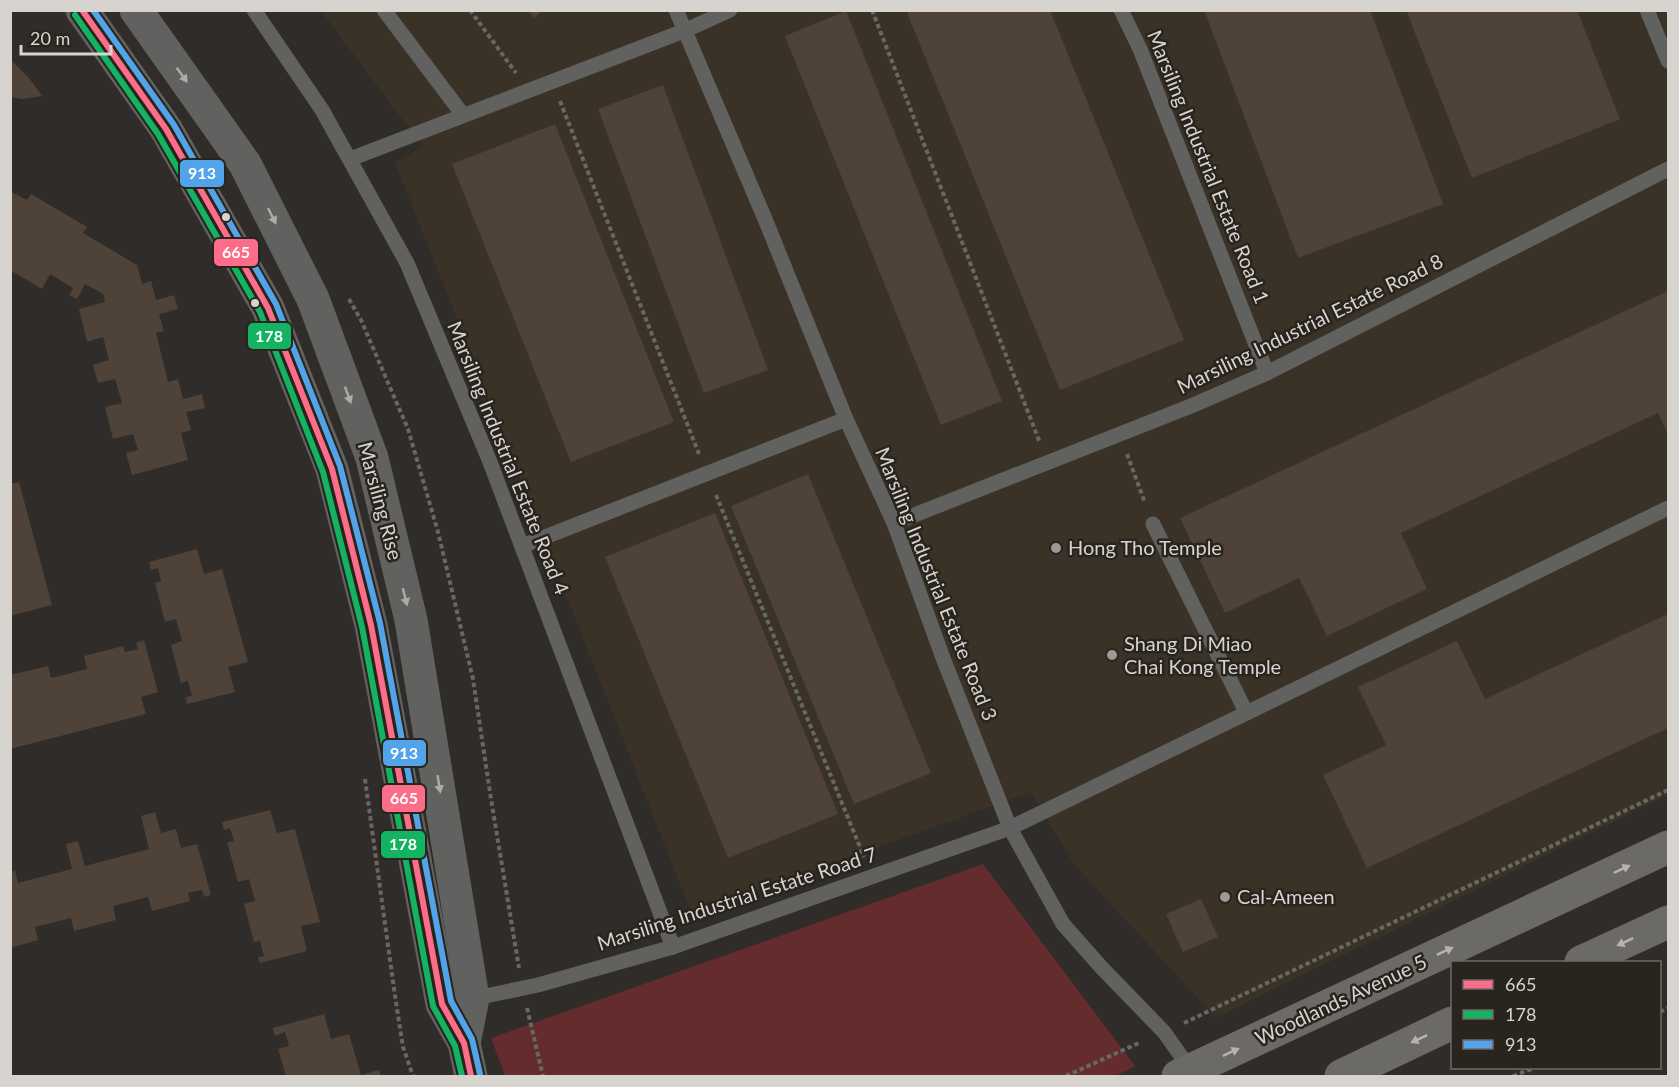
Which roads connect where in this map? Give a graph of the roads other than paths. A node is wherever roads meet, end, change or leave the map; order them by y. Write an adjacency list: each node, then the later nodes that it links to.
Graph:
1 (82, 10): 26 (street, Marsiling Rise)
2 (136, 10): 26 (street, Marsiling Rise, one-way to 26)
3 (254, 10): 12 (lane, Marsiling Industrial Estate Road 4)
4 (384, 10): 11 (lane)
5 (676, 10): 9 (lane, Marsiling Industrial Estate Road 3)
6 (730, 10): 9 (lane)
7 (1121, 10): 14 (lane, Marsiling Industrial Estate Road 1)
8 (1647, 10): 10 (lane)
9 (684, 31): 11 (lane); 15 (lane, Marsiling Industrial Estate Road 3)
10 (1668, 61)
11 (463, 115): 12 (lane)
12 (350, 159): 19 (lane, Marsiling Industrial Estate Road 4)
13 (1668, 169): 14 (lane, Marsiling Industrial Estate Road 8)
14 (1267, 373): 17 (lane, Marsiling Industrial Estate Road 8)
15 (846, 419): 17 (lane, Marsiling Industrial Estate Road 3); 19 (lane)
16 (1668, 508): 20 (lane, Marsiling Industrial Estate Road 7)
17 (894, 523): 21 (lane, Marsiling Industrial Estate Road 3)
18 (1153, 524): 20 (lane)
19 (522, 546): 24 (lane, Marsiling Industrial Estate Road 4)
20 (1246, 712): 21 (lane, Marsiling Industrial Estate Road 7)
21 (1010, 828): 24 (lane, Marsiling Industrial Estate Road 7); 28 (lane, Marsiling Industrial Estate Road 3)
22 (1668, 848): 28 (main road, Woodlands Avenue 5, one-way to 22)
23 (1668, 922): 25 (main road, one-way to 25)
24 (673, 947): 26 (lane, Marsiling Industrial Estate Road 7)
25 (1585, 961)
26 (457, 1001): 29 (street, Marsiling Rise)
27 (1451, 1023): 30 (main road, one-way to 30)
28 (1184, 1073)
29 (471, 1077)
30 (1341, 1077)

